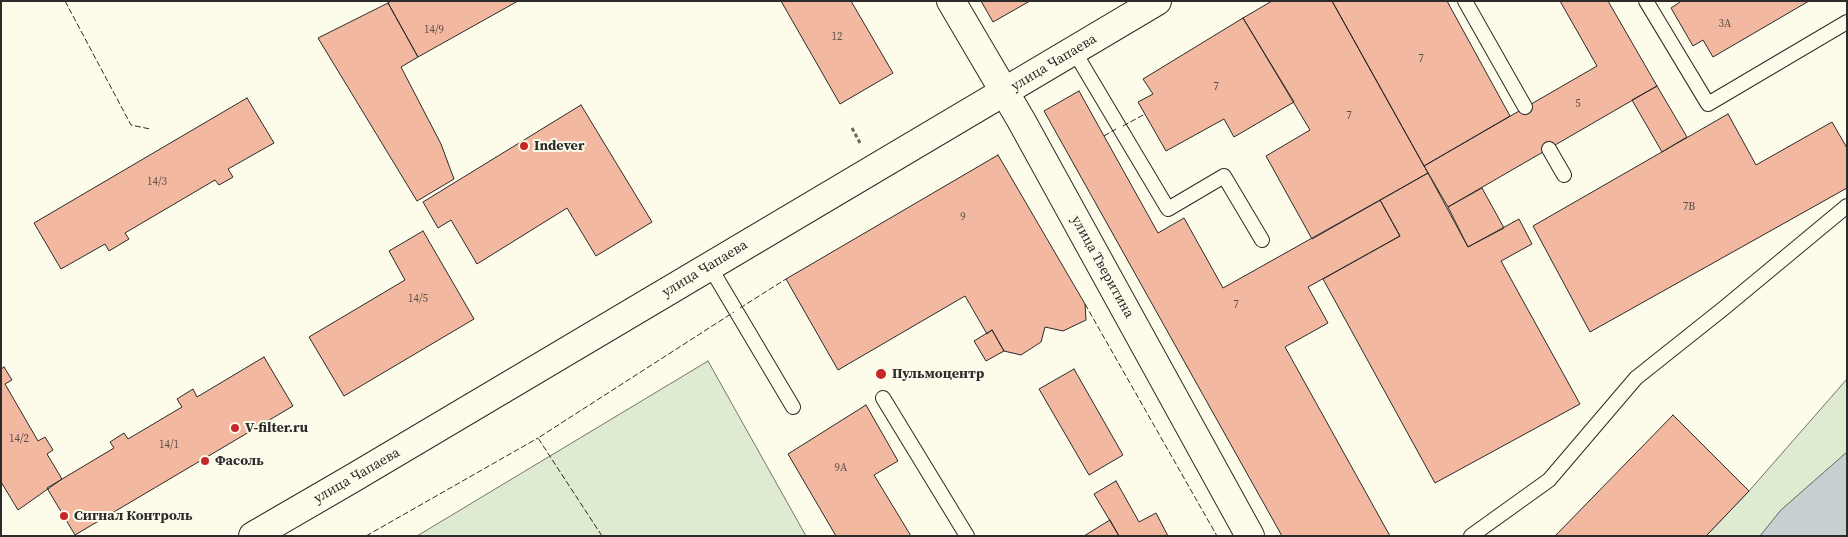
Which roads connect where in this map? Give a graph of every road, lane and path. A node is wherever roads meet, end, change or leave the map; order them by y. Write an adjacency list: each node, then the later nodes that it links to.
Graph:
1 (951, 1): 7 (main road, улица Тверитина)
2 (1157, 1): 6 (main road, улица Чапаева)
3 (1465, 1): 8 (lane)
4 (1646, 1): 5 (lane)
5 (1847, 22)
6 (1074, 51): 7 (main road, улица Чапаева); 12 (lane)
7 (1005, 92): 13 (main road, улица Чапаева); 18 (main road, улица Тверитина)
8 (1525, 107)
9 (1549, 149): 10 (lane)
10 (1564, 175)
11 (1847, 206): 19 (lane)
12 (1262, 240)
13 (710, 267): 15 (lane); 16 (main road, улица Чапаева)
14 (883, 398): 17 (lane)
15 (793, 407)
16 (253, 536)
17 (966, 536)
18 (1250, 536)
19 (1471, 536)

